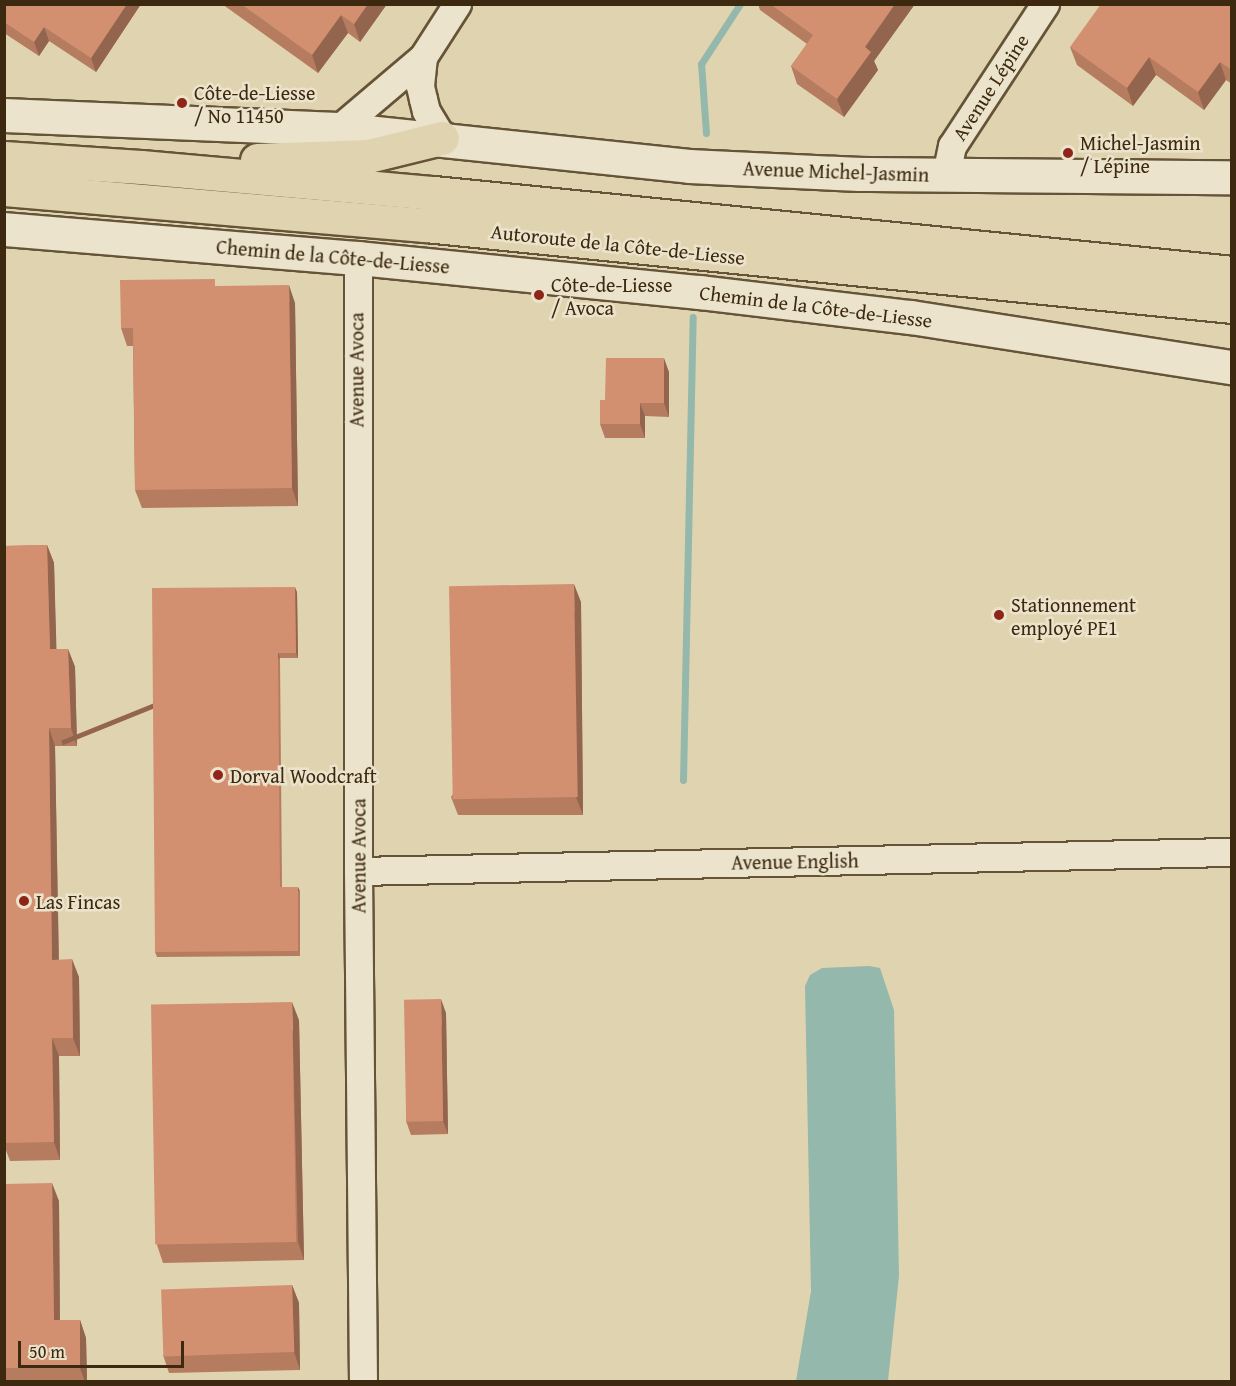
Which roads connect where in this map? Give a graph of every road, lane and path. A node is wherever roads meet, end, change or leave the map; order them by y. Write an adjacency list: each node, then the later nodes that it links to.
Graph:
1 (457, 4): 3 (street)
2 (1045, 4): 9 (street, Avenue Lépine)
3 (423, 57): 5 (street); 6 (street)
4 (4, 115): 5 (main road)
5 (338, 129): 6 (main road)
6 (442, 138): 8 (highway); 9 (main road, Avenue Michel-Jasmin)
7 (4, 158): 8 (highway, Autoroute de la Côte-de-Liesse)
8 (141, 167): 14 (highway, Autoroute de la Côte-de-Liesse)
9 (945, 174): 10 (main road, Avenue Michel-Jasmin)
10 (1232, 177)
11 (4, 189): 15 (highway, Autoroute de la Côte-de-Liesse)
12 (4, 229): 13 (main road, Chemin de la Côte-de-Liesse)
13 (357, 258): 18 (main road, Chemin de la Côte-de-Liesse); 20 (street, Avenue Avoca)
14 (1232, 273)
15 (1034, 286): 16 (highway, Autoroute de la Côte-de-Liesse); 17 (highway)
16 (1232, 306)
17 (1232, 324)
18 (1232, 367)
19 (1232, 852): 20 (street, Avenue English)
20 (358, 871): 21 (street, Avenue Avoca)
21 (363, 1382)

